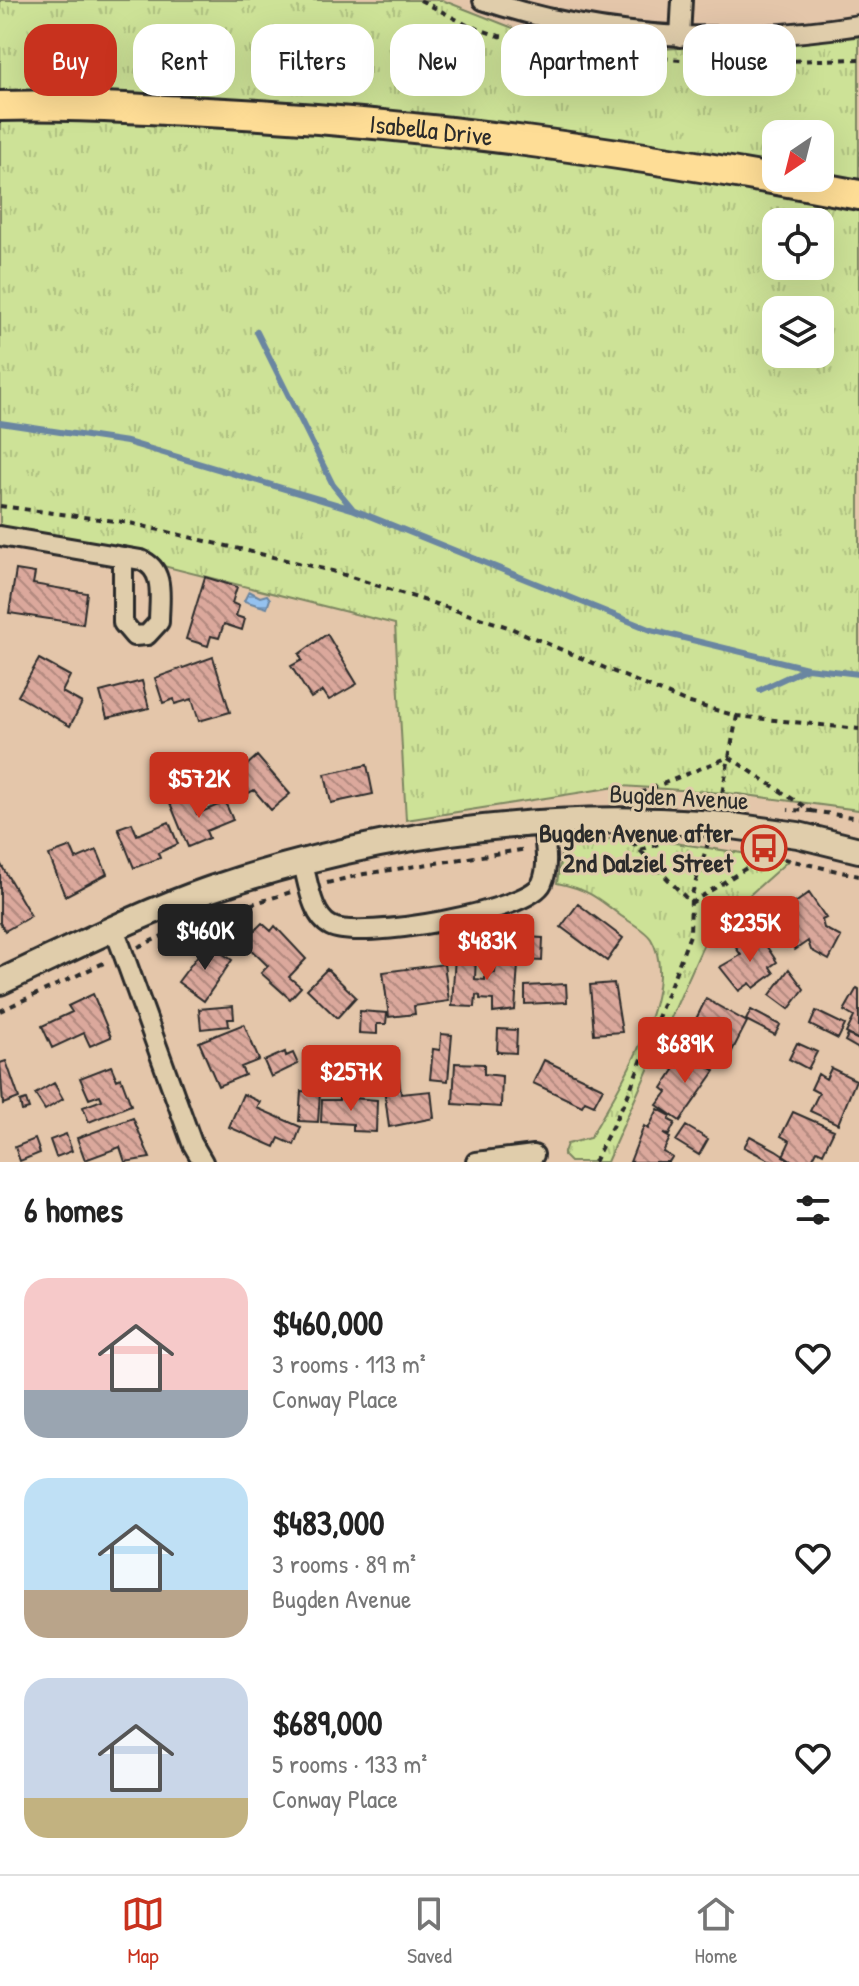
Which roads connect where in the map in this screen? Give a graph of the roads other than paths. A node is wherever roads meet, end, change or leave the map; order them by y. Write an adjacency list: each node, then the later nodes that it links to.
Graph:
1 (483, 0): 4 (street)
2 (682, 0): 4 (street)
3 (859, 25): 4 (street)
4 (680, 37)
5 (0, 106): 6 (main road, Isabella Drive)
6 (859, 195)
7 (0, 536): 8 (street)
8 (123, 557)
9 (543, 822): 10 (street, Bugden Avenue); 11 (street, Bugden Avenue); 11 (street)
10 (859, 850)
11 (302, 860): 12 (street, Bugden Avenue)
12 (114, 928): 13 (street, Bugden Avenue); 15 (street)
13 (0, 982)
14 (534, 1155): 16 (street)
15 (203, 1162)
16 (476, 1162)

